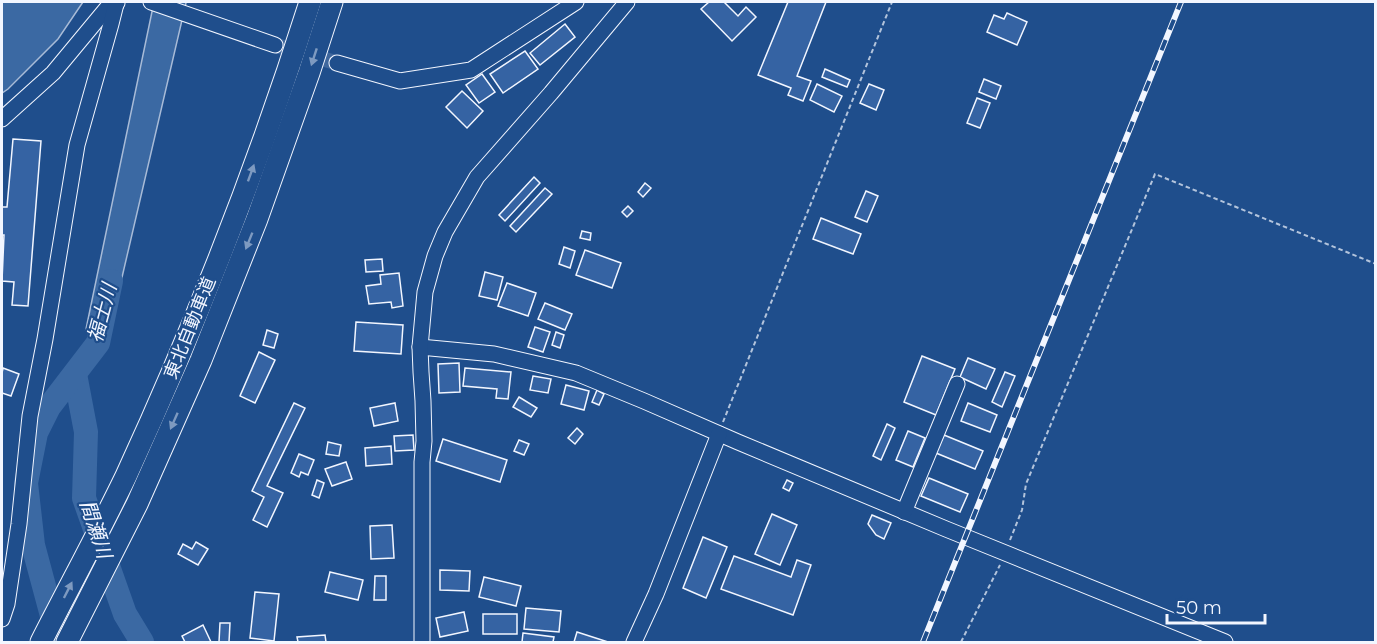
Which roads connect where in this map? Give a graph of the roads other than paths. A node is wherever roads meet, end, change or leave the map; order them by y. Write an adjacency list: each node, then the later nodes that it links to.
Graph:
1 (151, 2): 7 (street)
2 (310, 2): 15 (highway, 東北自動車道, one-way to 2)
3 (332, 2): 16 (highway, 東北自動車道, one-way to 16)
4 (576, 2): 8 (street)
5 (627, 2): 10 (street)
6 (118, 3): 9 (street); 14 (street)
7 (275, 45)
8 (338, 63)
9 (2, 119)
10 (420, 347): 12 (street); 17 (street)
11 (957, 384): 13 (street)
12 (719, 434): 13 (street); 18 (street)
13 (904, 512): 19 (street)
14 (2, 619)
15 (41, 642)
16 (67, 642)
17 (422, 642)
18 (634, 642)
19 (1225, 642)

